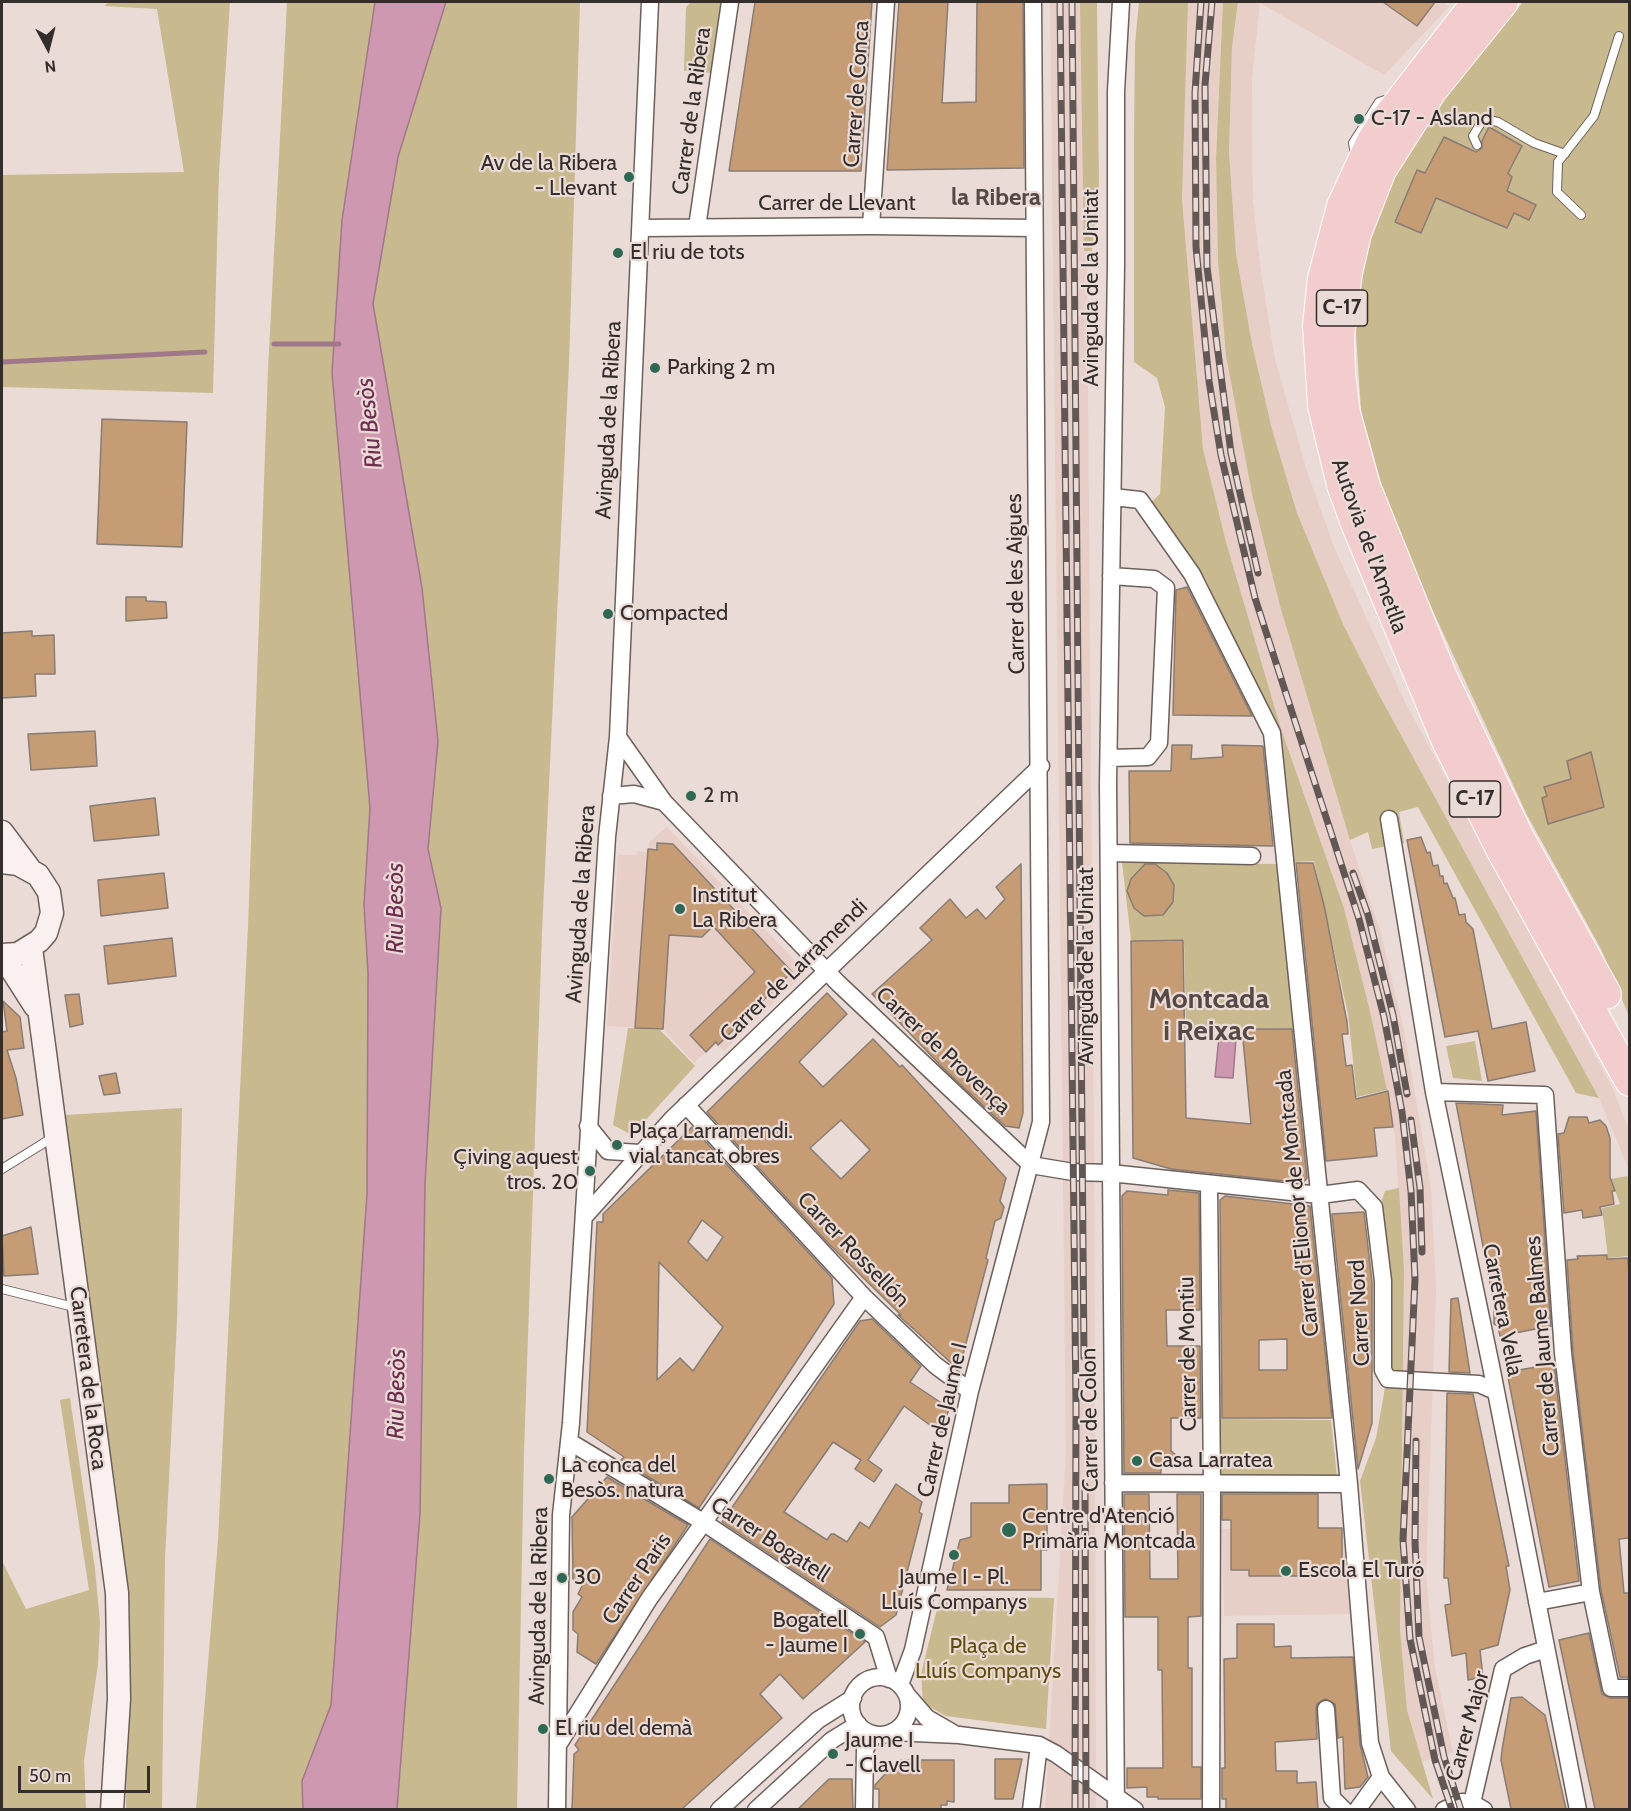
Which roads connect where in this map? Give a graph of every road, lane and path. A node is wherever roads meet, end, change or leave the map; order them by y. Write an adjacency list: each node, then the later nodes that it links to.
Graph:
1 (650, 2): 14 (street, Avinguda de la Ribera)
2 (730, 2): 13 (street, Carrer de la Ribera)
3 (886, 2): 12 (street, Carrer de Conca)
4 (1033, 2): 15 (street, Carrer de les Aigues)
5 (1121, 2): 16 (street, Avinguda de la Unitat)
6 (1477, 2): 34 (highway, Autovia de l'Ametlla / C-17)
7 (1503, 2): 33 (highway, Autovia de l'Ametlla / C-17)
8 (1619, 36): 10 (lane)
9 (1477, 145): 10 (lane)
10 (1565, 154): 11 (lane)
11 (1581, 215)
12 (871, 226): 13 (street, Carrer de Llevant); 15 (street, Carrer de Llevant)
13 (697, 227): 14 (street, Carrer de Llevant)
14 (640, 228): 18 (street, Avinguda de la Ribera)
15 (1034, 228): 20 (street, Carrer de les Aigues)
16 (1113, 497): 17 (street, Avinguda de la Unitat); 44 (street, Carrer d'Elionor de Montcada)
17 (1111, 576): 19 (street, Avinguda de la Unitat); 19 (street)
18 (618, 736): 21 (street, Avinguda de la Ribera); 22 (street, Carrer de Provença)
19 (1109, 758): 25 (street, Avinguda de la Unitat)
20 (1041, 766): 31 (street, Carrer de Larramendi); 40 (street, Carrer de les Aigues)
21 (611, 796): 22 (street); 37 (street, Avinguda de la Ribera)
22 (664, 802): 31 (street, Carrer de Provença)
23 (1389, 819): 35 (street, Carretera Vella)
24 (2, 832): 28 (street)
25 (1109, 854): 26 (street); 42 (street, Avinguda de la Unitat)
26 (1252, 856)
27 (2, 862): 28 (street)
28 (29, 868): 29 (street)
29 (31, 948): 30 (street); 32 (street, Carretera de la Roca)
30 (2, 956): 32 (street)
31 (826, 969): 36 (street, Carrer de Larramendi); 40 (street, Carrer de Provença)
32 (40, 1015): 38 (street, Carretera de la Roca)
33 (1629, 1036)
34 (1629, 1081)
35 (1434, 1092): 50 (street, Carretera Vella); 56 (street, Carrer de Jaume Balmes)
36 (686, 1105): 39 (street, Carrer de Larramendi); 47 (street, Carrer Rossellón)
37 (588, 1126): 39 (street); 45 (street, Avinguda de la Ribera)
38 (56, 1136): 41 (lane); 48 (street, Carretera de la Roca)
39 (640, 1153): 45 (street, Carrer de Larramendi)
40 (1031, 1165): 42 (street); 49 (street, Carrer de Jaume I)
41 (2, 1169)
42 (1110, 1173): 43 (street); 52 (street, Carrer de Colon)
43 (1209, 1185): 44 (street); 53 (street, Carrer de Montiu)
44 (1320, 1195): 50 (street, Carrer Nord); 54 (street, Carrer d'Elionor de Montcada)
45 (585, 1216): 51 (street, Avinguda de la Ribera)
46 (2, 1289): 48 (lane)
47 (864, 1297): 49 (street, Carrer Rossellón); 55 (street, Carrer Paris)
48 (78, 1308): 72 (street, Carretera de la Roca)
49 (970, 1391): 59 (street, Carrer de Jaume I)
50 (1495, 1391): 57 (street, Carretera Vella)
51 (570, 1442): 55 (street, Carrer Bogatell); 67 (street, Avinguda de la Ribera)
52 (1113, 1483): 53 (street); 70 (street, Carrer de Colon)
53 (1212, 1484): 54 (street); 79 (street, Carrer de Montiu)
54 (1349, 1484): 69 (street, Carrer d'Elionor de Montcada)
55 (703, 1522): 59 (street, Carrer Bogatell); 67 (street, Carrer Paris)
56 (1591, 1592): 57 (street); 60 (street, Carrer de Jaume Balmes)
57 (1537, 1602): 58 (street, Carretera Vella)
58 (1546, 1649): 71 (street, Carrer Major); 84 (street, Carretera Vella)
59 (898, 1686): 61 (street); 64 (street); 66 (street)
60 (1629, 1688)
61 (853, 1698): 63 (street); 74 (street)
62 (1326, 1709): 80 (street)
63 (858, 1724): 65 (street); 75 (street)
64 (892, 1732): 65 (street); 66 (street)
65 (874, 1735): 76 (street)
66 (959, 1735): 68 (street)
67 (559, 1744): 73 (street, Avinguda de la Ribera)
68 (1039, 1745): 70 (street); 77 (street)
69 (1381, 1777): 81 (street); 82 (street, Carrer d'Elionor de Montcada)
70 (1116, 1803): 78 (street)
71 (1478, 1806): 83 (street)
72 (112, 1809)
73 (557, 1809)
74 (719, 1809)
75 (756, 1809)
76 (864, 1809)
77 (1031, 1809)
78 (1135, 1809)
79 (1212, 1809)
80 (1344, 1809)
81 (1357, 1809)
82 (1407, 1809)
83 (1444, 1809)
84 (1578, 1809)

